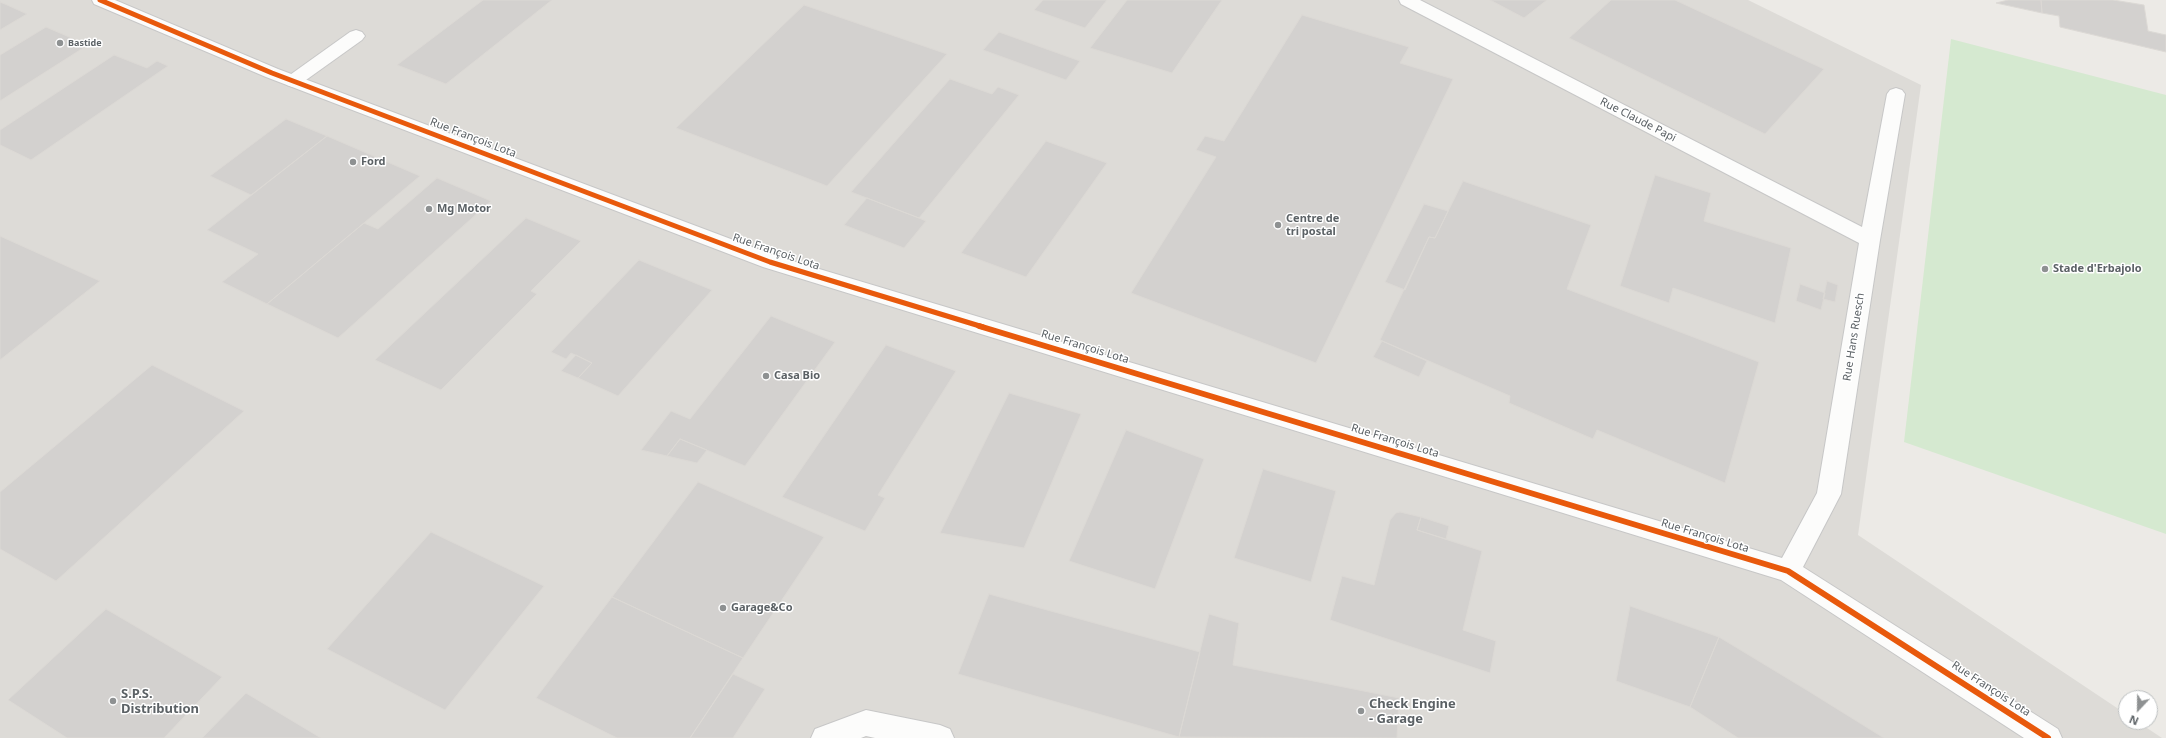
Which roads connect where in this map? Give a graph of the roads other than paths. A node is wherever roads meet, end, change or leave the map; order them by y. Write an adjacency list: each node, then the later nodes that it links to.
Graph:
1 (100, 0): 4 (street, Rue François Lota)
2 (1407, 0): 6 (street, Rue Claude Papi)
3 (356, 36): 4 (street)
4 (293, 81): 7 (street, Rue François Lota)
5 (1896, 94): 6 (street, Rue Hans Ruesch)
6 (1870, 240): 7 (street, Rue Hans Ruesch)
7 (1788, 571): 10 (street, Rue François Lota)
8 (825, 738): 9 (street)
9 (940, 738)
10 (2048, 738)

